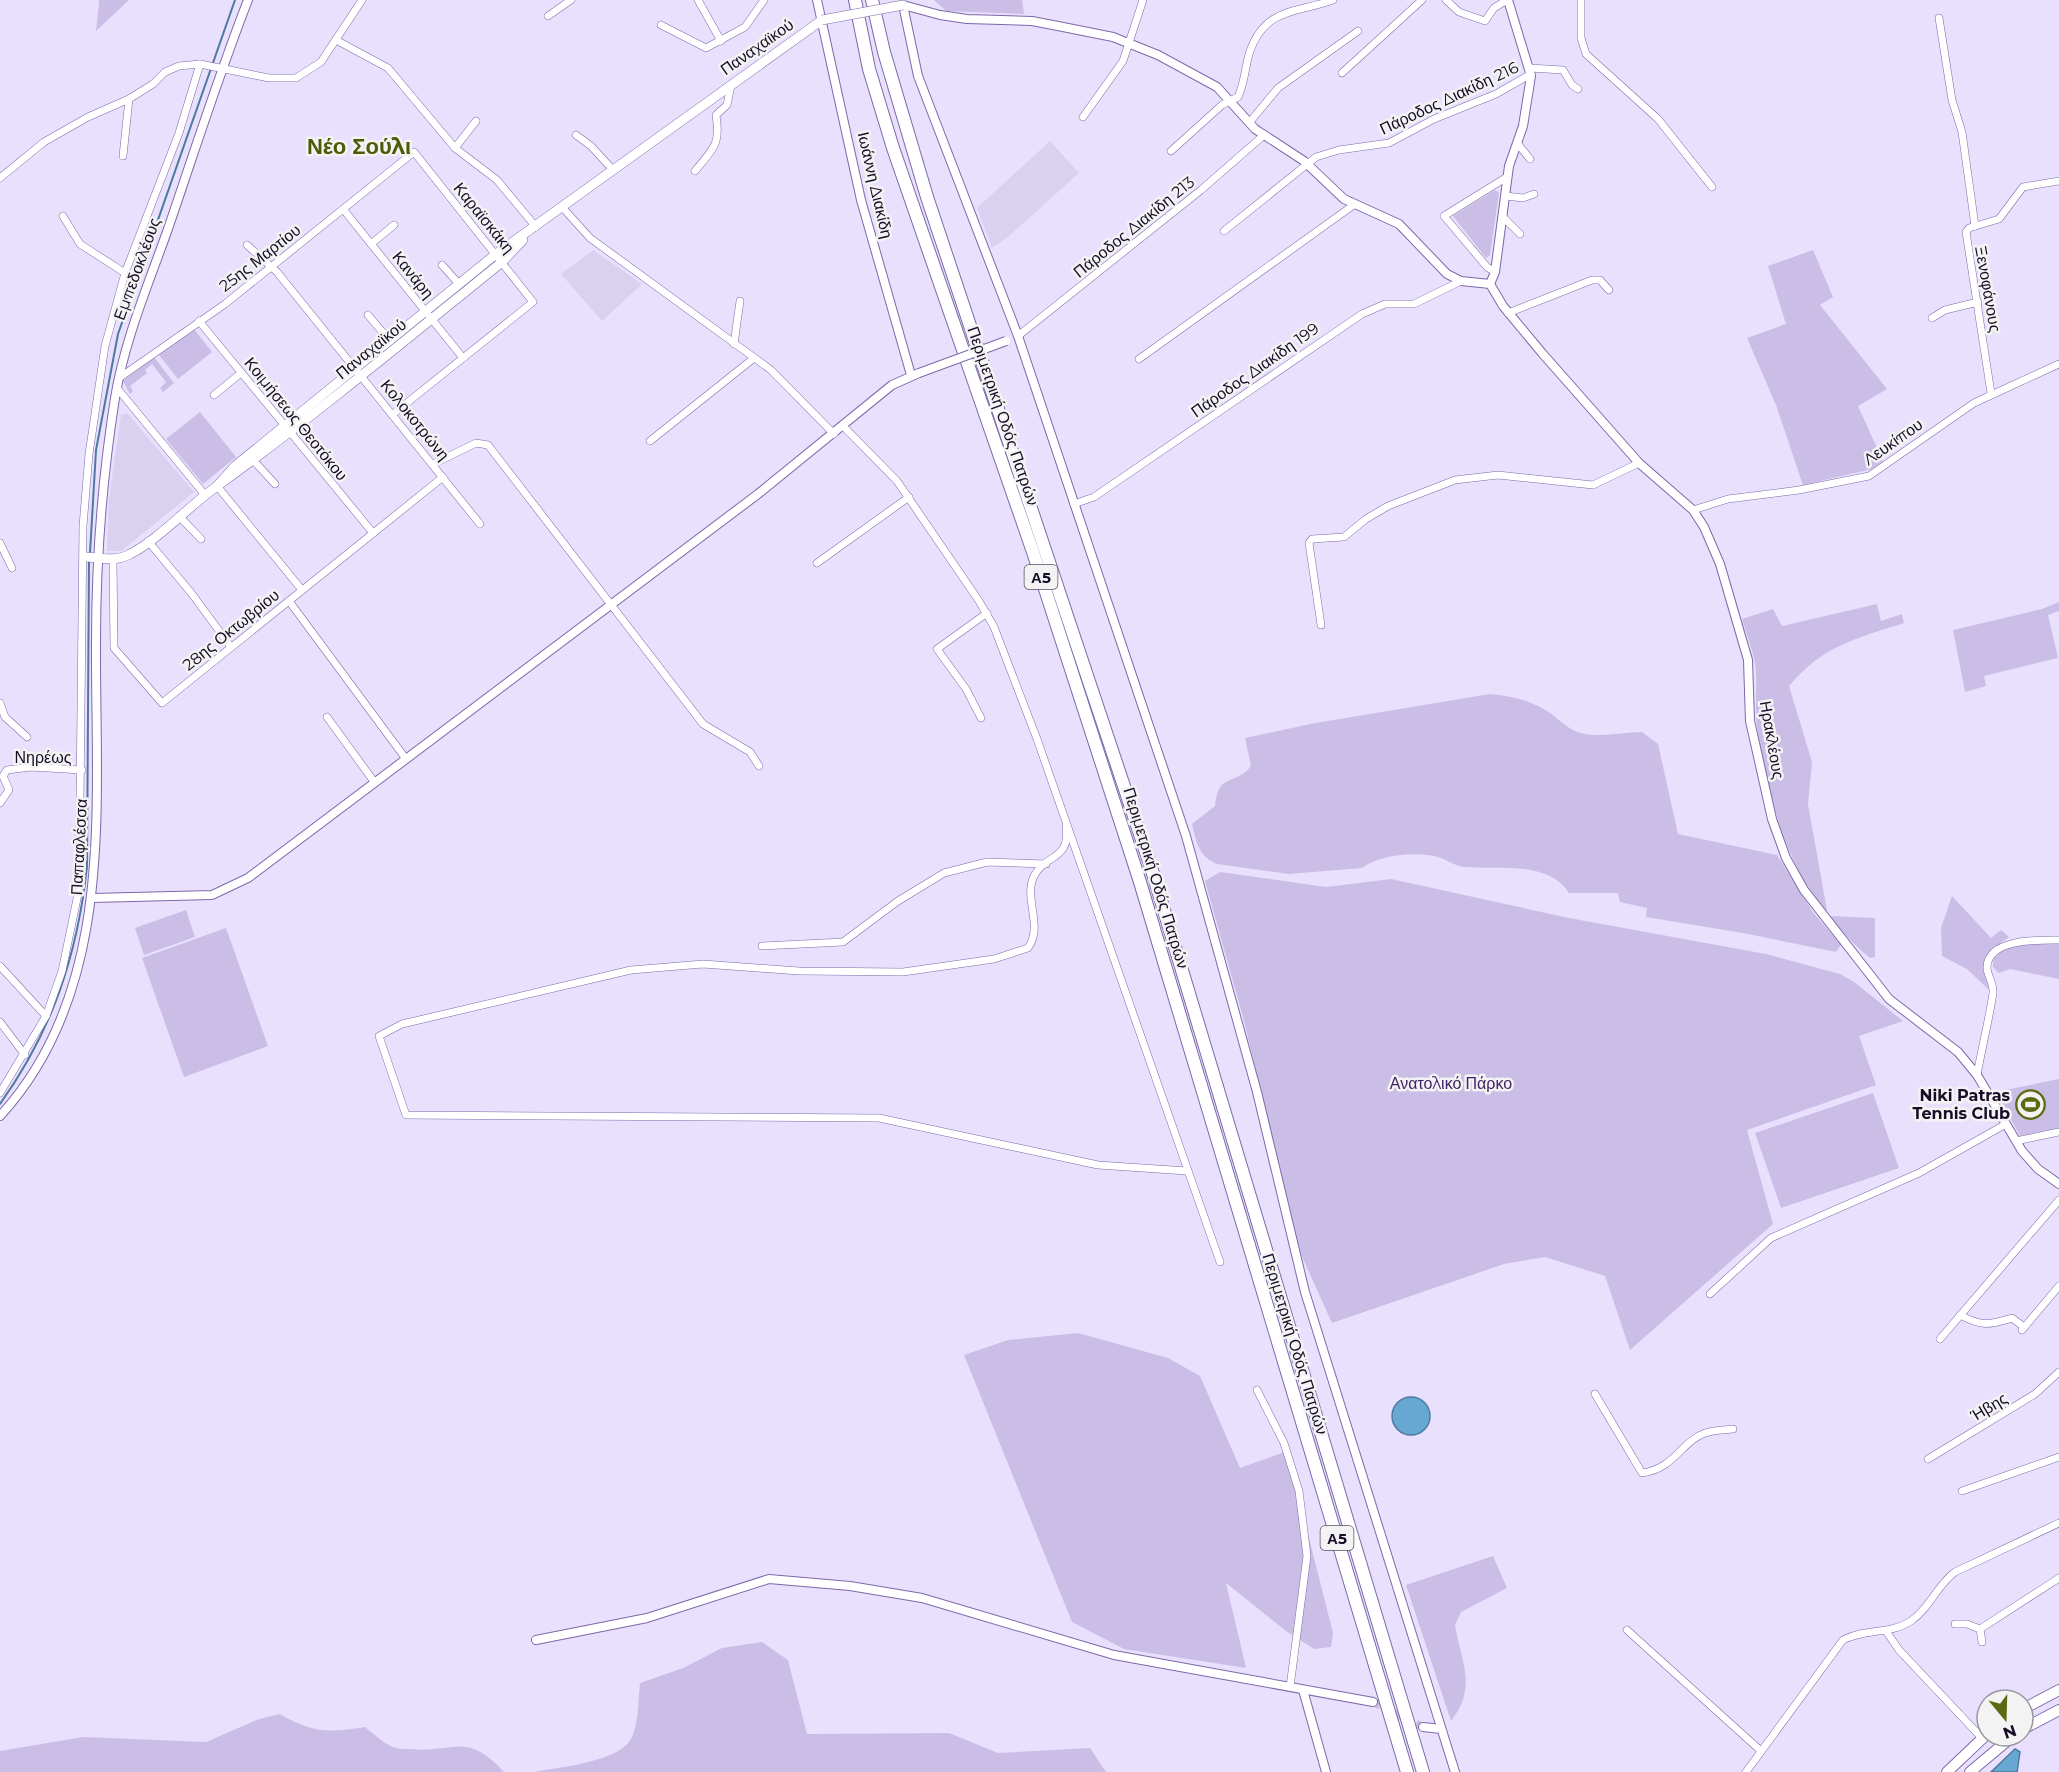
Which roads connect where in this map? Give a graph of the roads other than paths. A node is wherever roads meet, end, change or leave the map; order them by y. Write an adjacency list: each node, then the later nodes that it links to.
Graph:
1 (248, 0): 26 (street, Εμπεδοκλέους)
2 (362, 0): 22 (street)
3 (571, 0): 17 (street)
4 (698, 0): 23 (street)
5 (764, 0): 23 (street)
6 (855, 0): 189 (highway, Περιμετρική Οδός Πατρών / Α5)
7 (872, 0): 167 (highway, Περιμετρική Οδός Πατρών / Α5)
8 (1143, 0): 24 (street)
9 (1333, 0): 16 (street)
10 (1422, 0): 28 (street)
11 (1446, 0): 12 (street)
12 (1508, 0): 27 (street)
13 (1581, 0): 50 (street)
14 (815, 1): 19 (street, Ιωάννη Διακίδη)
15 (903, 2): 19 (main road, bridge); 24 (street); 81 (street)
16 (1297, 4): 32 (street)
17 (548, 16)
18 (1939, 18): 59 (street)
19 (822, 20): 29 (main road, Παναχαϊκού); 90 (street, Ιωάννη Διακίδη)
20 (661, 25): 23 (street)
21 (1358, 31): 35 (street)
22 (336, 40): 26 (street); 39 (street)
23 (721, 41)
24 (1130, 42): 32 (street); 33 (street)
25 (204, 64): 26 (street); 31 (street); 68 (street)
26 (222, 68): 91 (street, Εμπεδοκλέους)
27 (1531, 71): 30 (street); 38 (street); 44 (street, Πάροδος Διακίδη 216)
28 (1342, 73)
29 (732, 82): 45 (main road, Παναχαϊκού); 46 (street)
30 (1578, 89)
31 (129, 99): 42 (street); 48 (street)
32 (1230, 101): 35 (street); 40 (street)
33 (1083, 117)
34 (476, 121): 39 (street)
35 (1249, 123): 37 (street)
36 (576, 135): 45 (street)
37 (1264, 135): 44 (street); 81 (street, Πάροδος Διακίδη 213)
38 (1518, 144): 43 (street); 47 (street)
39 (455, 148): 60 (street)
40 (1171, 151)
41 (414, 152): 55 (street, 25ης Μαρτίου); 65 (street, Καραϊσκάκη)
42 (123, 156)
43 (1530, 159)
44 (1307, 165): 53 (street); 61 (street, Πάροδος Διακίδη 216)
45 (612, 169): 54 (main road, Παναχαϊκού)
46 (695, 171)
47 (1508, 177): 52 (street); 69 (street)
48 (0, 178)
49 (2059, 182): 59 (street, Ξενοφάνους)
50 (1712, 187)
51 (1534, 194): 52 (street)
52 (1506, 196): 57 (street)
53 (1355, 204): 70 (street); 86 (street)
54 (562, 207): 60 (main road, Παναχαϊκού); 83 (street)
55 (343, 209): 63 (street, Κανάρη); 67 (street, 25ης Μαρτίου)
56 (63, 216): 68 (street)
57 (1503, 217): 62 (street); 69 (street)
58 (394, 225): 63 (street)
59 (1975, 226): 75 (street, Ξενοφάνους)
60 (536, 227): 65 (main road, Παναχαϊκού)
61 (1224, 231)
62 (1520, 234)
63 (371, 244): 78 (street, Κανάρη)
64 (247, 245): 67 (street, Κολοκοτρώνη)
65 (499, 258): 71 (main road, Παναχαϊκού); 78 (main road, Παναχαϊκού); 84 (street, Καραϊσκάκη)
66 (442, 265): 71 (street)
67 (273, 267): 80 (street, 25ης Μαρτίου); 88 (street, Κολοκοτρώνη)
68 (125, 273): 133 (street)
69 (1495, 273): 72 (street)
70 (1461, 281): 72 (street); 108 (street, Πάροδος Διακίδη 199)
71 (459, 284): 78 (main road, Παναχαϊκού)
72 (1490, 284): 76 (street, Ηρακλέους)
73 (1609, 290): 76 (street)
74 (740, 301): 83 (street)
75 (1978, 302): 79 (street); 93 (street, Ξενοφάνους)
76 (1508, 313): 101 (street, Ηρακλέους)
77 (368, 315): 82 (street)
78 (429, 315): 82 (main road, Παναχαϊκού); 84 (street, Κανάρη); 88 (main road, Παναχαϊκού)
79 (1932, 318)
80 (199, 321): 89 (street, Κοιμήσεως Θεοτόκου); 91 (street, 25ης Μαρτίου)
81 (1018, 336): 90 (street, bridge); 108 (street)
82 (390, 341): 88 (main road, Παναχαϊκού)
83 (734, 344): 85 (street)
84 (463, 358): 95 (street)
85 (754, 358): 98 (street); 99 (street)
86 (1138, 359)
87 (2059, 364): 93 (street, Λευκίπου)
88 (358, 372): 95 (street, Κολοκοτρώνη); 97 (main road, Παναχαϊκού)
89 (241, 373): 94 (street); 97 (street, Κοιμήσεως Θεοτόκου)
90 (915, 374): 96 (street)
91 (119, 378): 92 (street, Εμπεδοκλέους)
92 (117, 388): 106 (street); 117 (street, Εμπεδοκλέους)
93 (1992, 393): 109 (street, Λευκίπου)
94 (214, 395)
95 (393, 414): 102 (street, Κολοκοτρώνη)
96 (843, 426): 98 (street); 107 (street)
97 (288, 429): 100 (main road, Παναχαϊκού); 105 (main road, Παναχαϊκού); 112 (street, Κοιμήσεως Θεοτόκου)
98 (834, 434): 123 (street)
99 (650, 441)
100 (254, 461): 104 (street); 105 (main road, Παναχαϊκού)
101 (1639, 463): 109 (street, Ηρακλέους); 125 (street)
102 (433, 464): 103 (street, Κολοκοτρώνη); 123 (street)
103 (443, 477): 111 (street, Κολοκοτρώνη); 112 (street, 28ης Οκτωβρίου)
104 (275, 484)
105 (217, 486): 106 (main road, Παναχαϊκού); 121 (street)
106 (205, 495): 110 (main road, Παναχαϊκού)
107 (909, 497): 119 (street); 124 (street)
108 (1074, 504): 184 (street)
109 (1693, 510): 145 (street, Ηρακλέους)
110 (179, 516): 113 (street); 114 (main road, Παναχαϊκού)
111 (480, 524)
112 (373, 533): 121 (street, 28ης Οκτωβρίου)
113 (201, 539)
114 (148, 541): 118 (main road, Παναχαϊκού); 126 (street)
115 (0, 543): 120 (street)
116 (86, 557): 117 (main road)
117 (98, 558): 118 (main road); 138 (street, Παπαφλέσσα)
118 (113, 560): 126 (street, 28ης Οκτωβρίου)
119 (817, 563)
120 (12, 568)
121 (302, 590): 122 (street, 28ης Οκτωβρίου)
122 (289, 601): 126 (street, 28ης Οκτωβρίου); 131 (street)
123 (610, 604): 131 (street); 132 (street)
124 (987, 613): 129 (street); 136 (street)
125 (1321, 624)
126 (231, 647)
127 (0, 703): 130 (street)
128 (327, 717): 134 (street)
129 (981, 718)
130 (27, 737)
131 (406, 759): 134 (street)
132 (759, 766)
133 (82, 770): 135 (street, Νηρέως); 142 (street)
134 (375, 783): 138 (street)
135 (0, 803)
136 (1066, 825): 137 (street); 151 (street)
137 (1046, 864): 140 (street); 151 (street)
138 (92, 898): 147 (street, Παπαφλέσσα)
139 (2059, 940): 145 (street)
140 (762, 946)
141 (0, 966): 142 (street)
142 (46, 1016): 144 (street)
143 (0, 1022): 144 (street)
144 (25, 1055): 146 (street)
145 (1977, 1074): 148 (street, Ηρακλέους)
146 (0, 1093)
147 (0, 1116)
148 (2006, 1124): 150 (street, Ηρακλέους); 156 (street)
149 (2059, 1132): 150 (street)
150 (2016, 1141): 152 (street, Ηρακλέους)
151 (1187, 1171): 154 (street)
152 (2059, 1184)
153 (2059, 1200): 157 (street)
154 (1220, 1262)
155 (2059, 1286): 157 (street)
156 (1710, 1294)
157 (1960, 1315): 158 (street)
158 (1940, 1339)
159 (2059, 1371): 164 (street, Ήβης)
160 (1257, 1390): 175 (street)
161 (1595, 1394): 162 (street)
162 (1733, 1429)
163 (2059, 1457): 165 (street)
164 (1928, 1459)
165 (1962, 1491)
166 (2059, 1523): 172 (street)
167 (1365, 1573): 190 (highway, Περιμετρική Οδός Πατρών / Α5); 191 (highway)
168 (2059, 1578): 171 (street)
169 (1955, 1624): 171 (street)
170 (1627, 1629): 187 (street)
171 (1980, 1629): 174 (street)
172 (1886, 1631): 182 (street); 187 (street)
173 (536, 1640): 175 (street)
174 (1982, 1642)
175 (1290, 1687): 176 (street)
176 (1303, 1690): 178 (street); 188 (street)
177 (2059, 1690): 179 (main road)
178 (1373, 1702)
179 (2035, 1703)
180 (2059, 1710): 181 (main road)
181 (2035, 1723)
182 (1975, 1726)
183 (1423, 1727): 184 (street)
184 (1441, 1729): 192 (street)
185 (1975, 1745): 194 (main road)
186 (1999, 1748): 195 (main road)
187 (1761, 1751): 193 (street)
188 (1326, 1772)
189 (1407, 1772)
190 (1423, 1772)
191 (1431, 1772)
192 (1455, 1772)
193 (1746, 1772)
194 (1947, 1772)
195 (1970, 1772)

